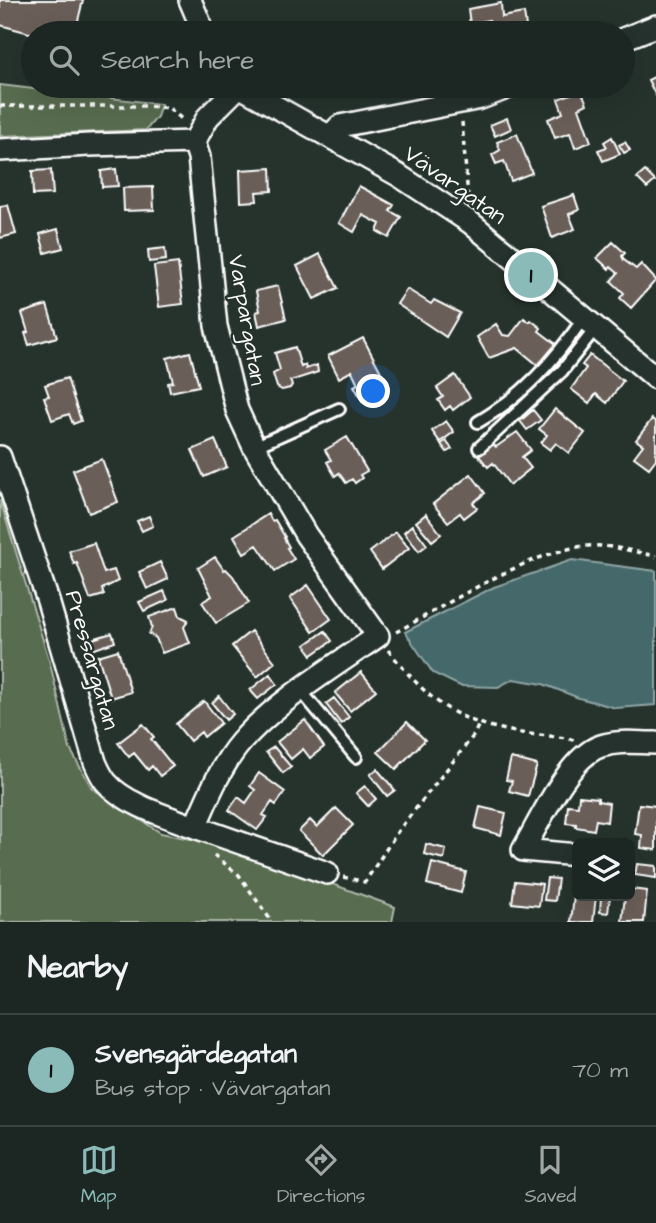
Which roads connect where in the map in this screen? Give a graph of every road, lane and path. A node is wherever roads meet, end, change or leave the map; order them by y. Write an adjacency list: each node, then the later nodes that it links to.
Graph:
1 (190, 0): 2 (street)
2 (199, 21)
3 (656, 26): 4 (street)
4 (635, 35)
5 (227, 98): 11 (street)
6 (261, 98): 10 (street, Vävargatan)
7 (481, 98): 8 (street)
8 (461, 102): 10 (street); 13 (path)
9 (0, 106): 11 (path)
10 (330, 136): 13 (street, Vävargatan)
11 (194, 142): 12 (street); 18 (street, Varpargatan)
12 (0, 150)
13 (464, 219): 14 (street, Vävargatan)
14 (589, 324): 15 (street, Vävargatan); 17 (lane); 19 (lane)
15 (656, 378)
16 (339, 409): 18 (lane)
17 (478, 422)
18 (254, 447): 22 (street, Varpargatan)
19 (479, 448)
20 (0, 457): 28 (street, Pressargatan)
21 (656, 556): 22 (path)
22 (378, 636): 23 (street); 24 (path)
23 (301, 691): 27 (lane); 28 (street)
24 (479, 724): 26 (path); 31 (path)
25 (656, 743): 26 (street)
26 (591, 750): 30 (street)
27 (356, 757)
28 (195, 827): 31 (street, Pressargatan)
29 (211, 852): 32 (path)
30 (572, 855)
31 (327, 873)
32 (272, 922)

